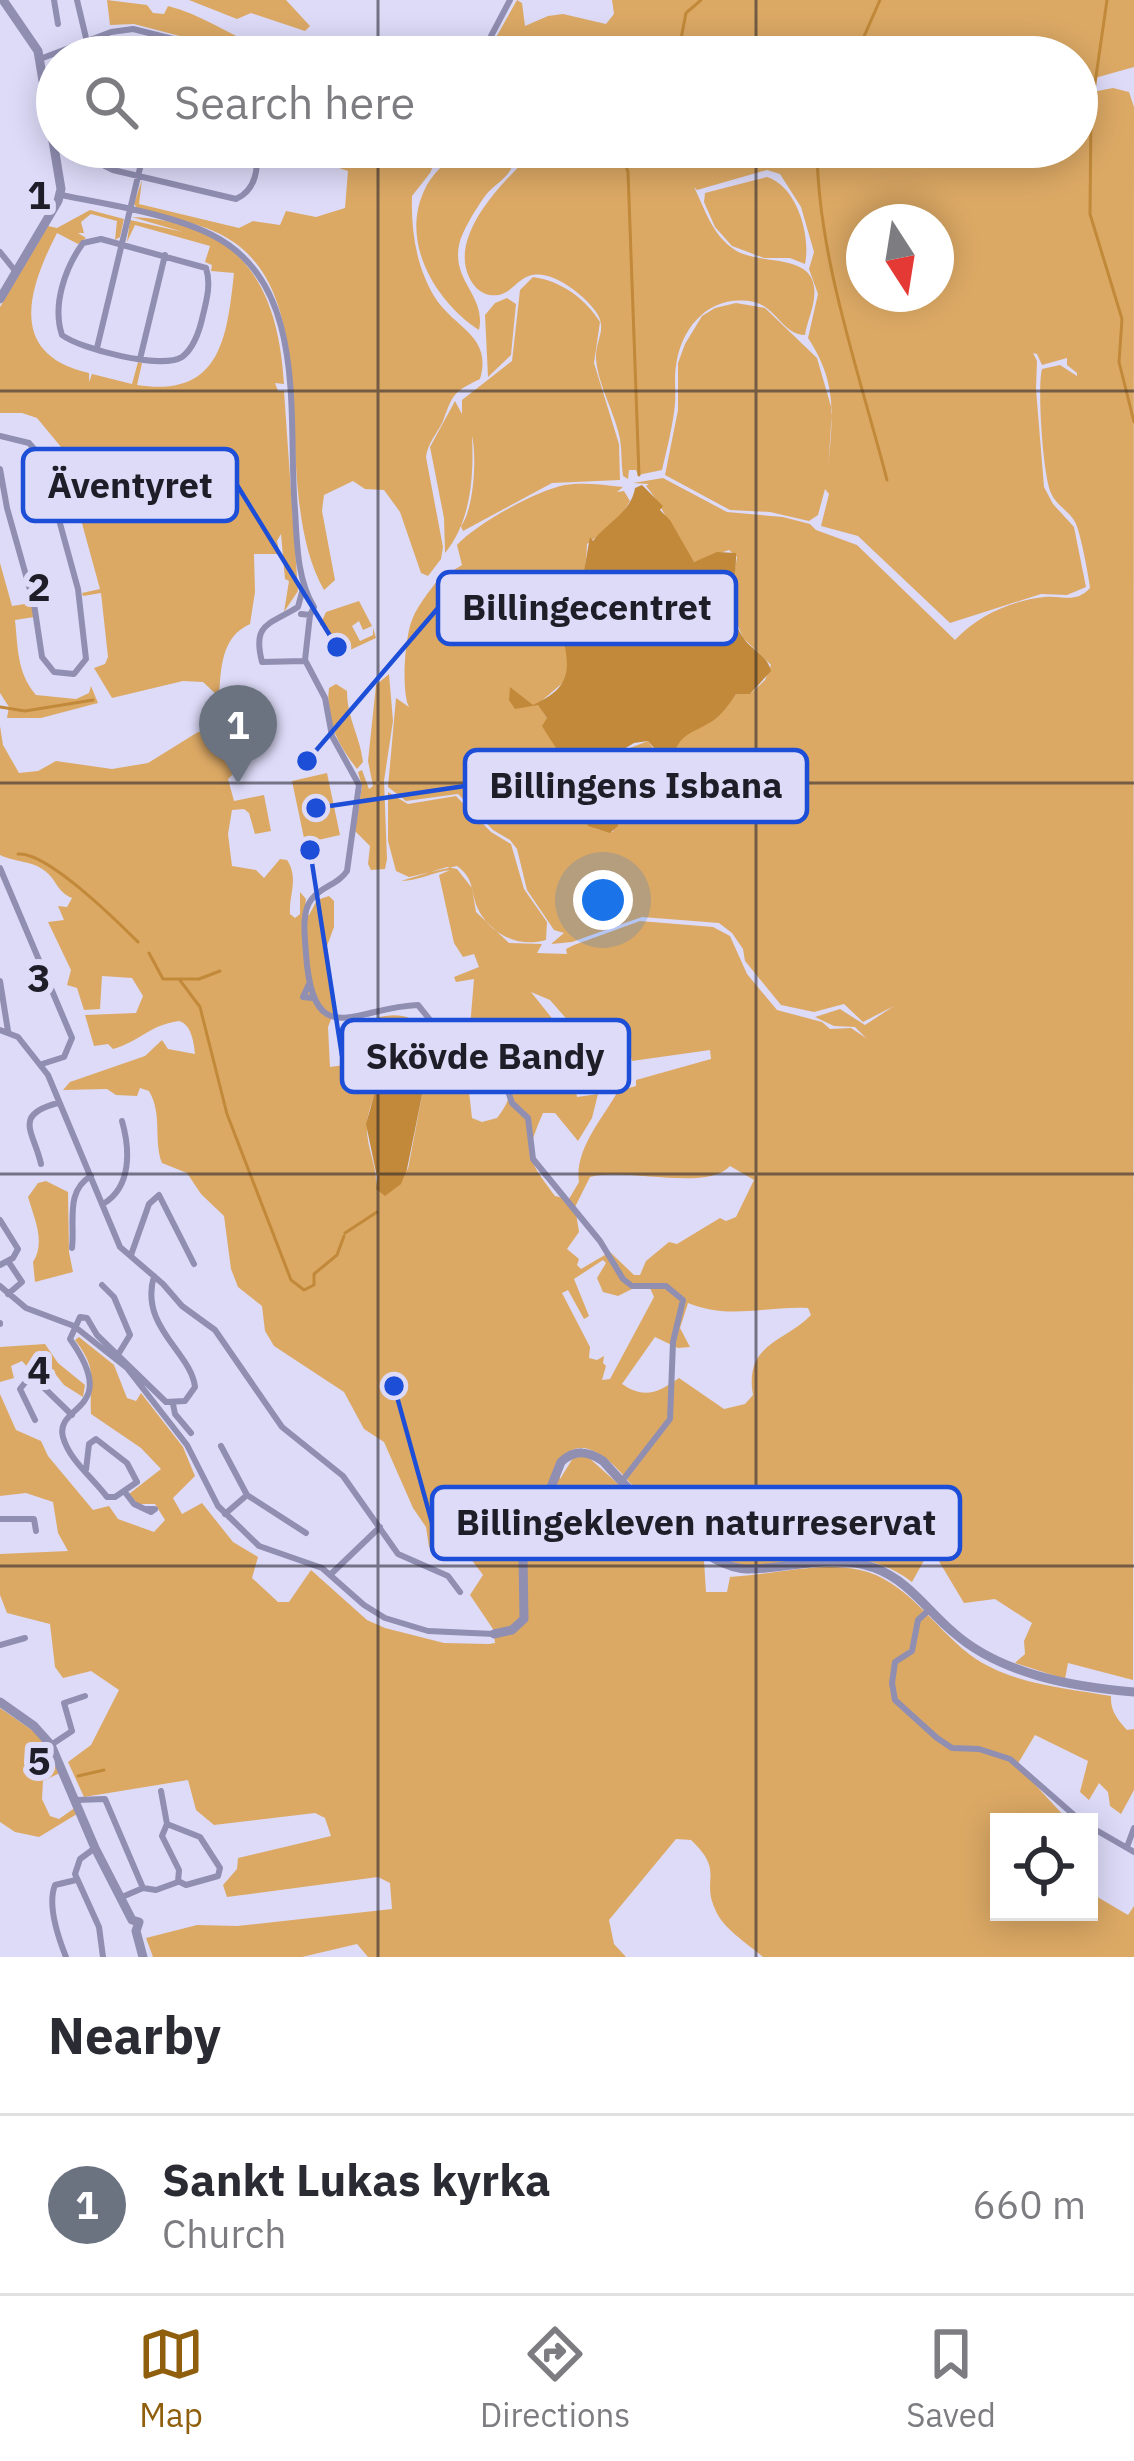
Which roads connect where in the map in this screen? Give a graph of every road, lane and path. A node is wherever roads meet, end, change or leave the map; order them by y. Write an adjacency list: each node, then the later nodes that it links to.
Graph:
1 (3, 0): 10 (street)
2 (54, 0): 5 (street)
3 (77, 0): 6 (street)
4 (510, 0): 9 (street)
5 (58, 23)
6 (86, 36)
7 (101, 36): 8 (street)
8 (161, 36)
9 (491, 36)
10 (36, 50)
11 (56, 168): 16 (street)
12 (107, 168): 15 (street)
13 (139, 168): 15 (street)
14 (253, 168): 15 (street)
15 (137, 176): 17 (street)
16 (60, 195): 17 (street); 21 (street)
17 (130, 212): 18 (street); 27 (street)
18 (121, 244): 20 (street); 23 (street); 23 (street)
19 (0, 252): 21 (street)
20 (165, 255): 24 (street); 24 (street)
21 (16, 272): 22 (street)
22 (0, 299)
23 (97, 348): 24 (street)
24 (140, 359)
25 (0, 436): 26 (street)
26 (0, 469)
27 (303, 588): 28 (street); 29 (street)
28 (310, 600): 29 (street); 29 (street)
29 (302, 610): 30 (street); 30 (street)
30 (308, 664): 57 (street)
31 (0, 868): 34 (street)
32 (0, 981): 33 (street)
33 (4, 1030): 34 (street)
34 (42, 1064): 35 (street)
35 (58, 1103): 37 (street); 38 (street)
36 (122, 1121): 39 (street)
37 (41, 1164)
38 (93, 1175): 39 (street); 41 (street)
39 (102, 1204): 42 (street)
40 (0, 1220): 43 (street)
41 (72, 1248)
42 (130, 1256): 44 (street); 45 (street)
43 (4, 1263): 48 (street)
44 (194, 1264)
45 (154, 1276): 51 (street); 63 (street)
46 (103, 1285): 50 (street)
47 (0, 1286): 48 (street)
48 (7, 1294): 49 (street)
49 (74, 1326): 50 (street); 52 (street); 61 (street)
50 (119, 1353): 51 (street)
51 (173, 1404): 54 (street)
52 (71, 1414): 53 (street); 56 (street)
53 (35, 1420)
54 (191, 1433)
55 (221, 1446): 59 (street)
56 (86, 1470): 58 (street); 58 (street)
57 (622, 1481): 68 (street); 69 (street)
58 (124, 1491): 60 (street)
59 (247, 1495): 61 (street); 65 (street)
60 (146, 1509)
61 (225, 1514): 66 (street)
62 (0, 1519): 64 (street)
63 (380, 1527): 66 (street); 67 (street)
64 (36, 1531)
65 (306, 1533)
66 (331, 1574): 69 (street)
67 (460, 1592)
68 (930, 1609): 72 (street); 78 (street)
69 (494, 1634)
70 (25, 1638): 71 (street)
71 (0, 1645)
72 (1134, 1692)
73 (85, 1696): 75 (street)
74 (0, 1702): 75 (street)
75 (51, 1745): 77 (street)
76 (161, 1791): 79 (street)
77 (77, 1800): 82 (street); 86 (street)
78 (1067, 1813)
79 (167, 1824): 85 (street); 85 (street)
80 (1134, 1828): 83 (street)
81 (1098, 1831): 83 (street)
82 (95, 1848): 84 (street); 87 (street)
83 (1130, 1850)
84 (76, 1880): 88 (street); 89 (street)
85 (178, 1882): 86 (street)
86 (143, 1888): 87 (street)
87 (121, 1898): 90 (street)
88 (66, 1957)
89 (103, 1957)
90 (143, 1957)

